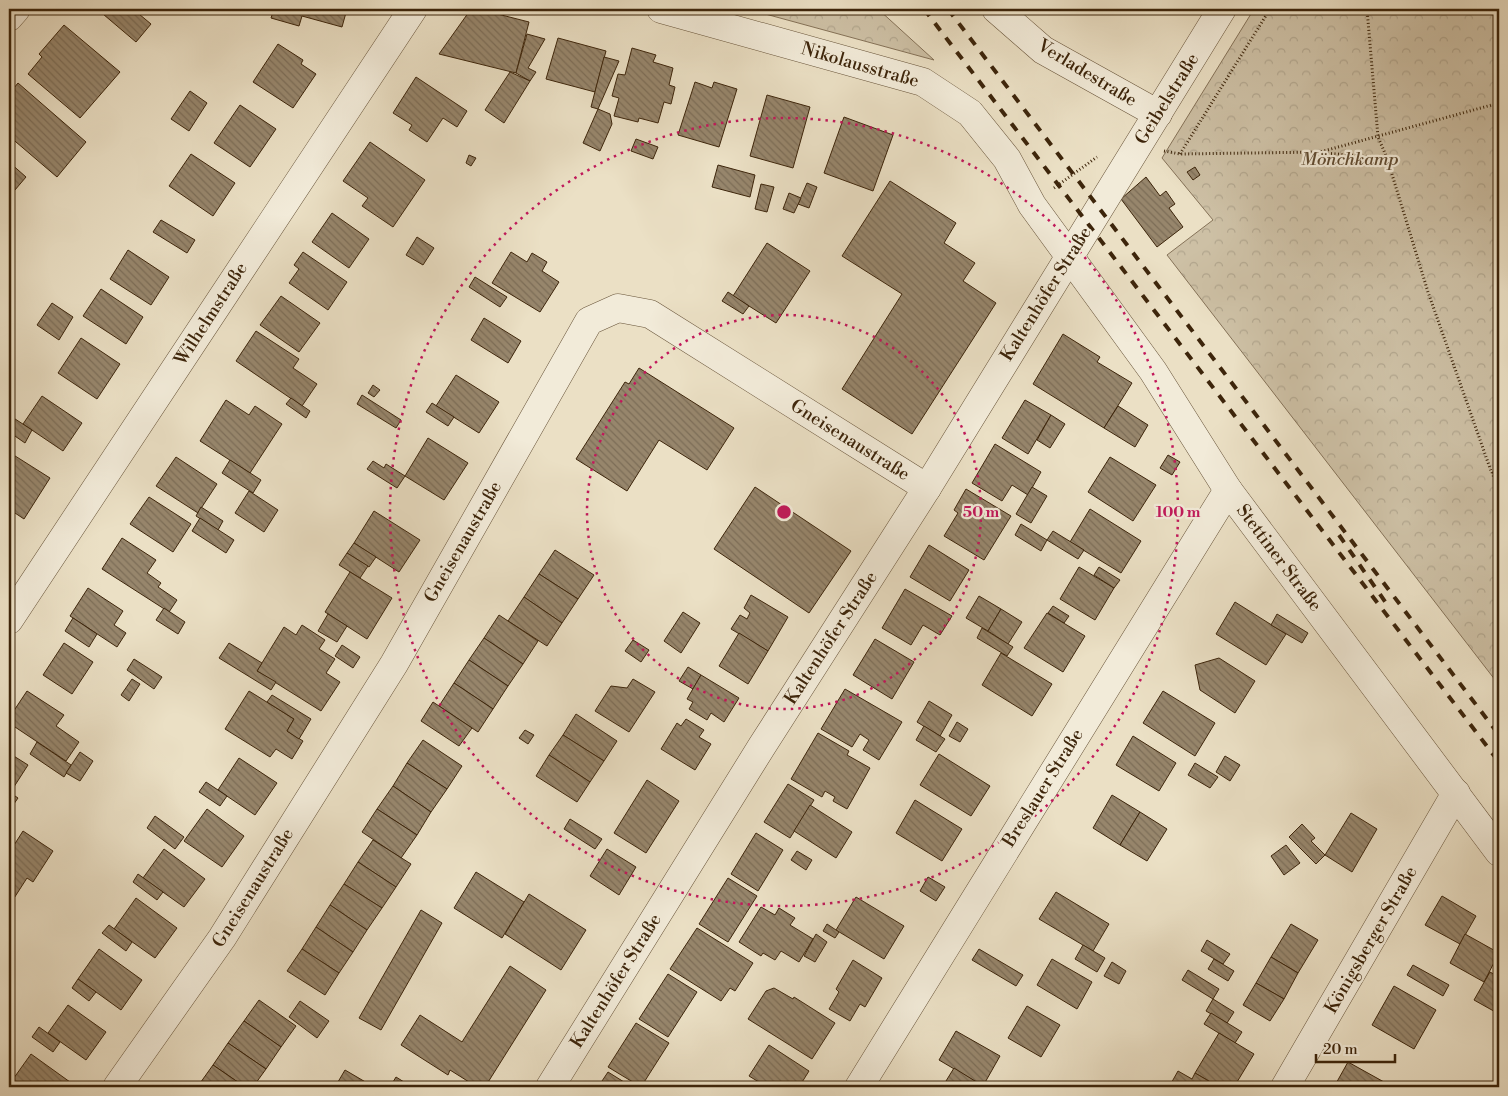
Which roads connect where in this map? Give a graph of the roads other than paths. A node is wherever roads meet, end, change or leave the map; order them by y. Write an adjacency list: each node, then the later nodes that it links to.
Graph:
1 (16, 9): 6 (street)
2 (413, 9): 12 (street, Wilhelmstraße)
3 (660, 9): 9 (street, Nikolausstraße)
4 (996, 9): 7 (street, Verladestraße)
5 (1222, 9): 7 (street, Geibelstraße)
6 (9, 17)
7 (1158, 114): 8 (street, Geibelstraße)
8 (1111, 188): 9 (street, Kaltenhöfer Straße)
9 (1069, 256): 10 (street, Kaltenhöfer Straße); 11 (street, Stettiner Straße)
10 (927, 488): 15 (street, Gneisenaustraße); 16 (street, Kaltenhöfer Straße)
11 (1228, 490): 13 (street, Stettiner Straße); 17 (street, Breslauer Straße)
12 (9, 620)
13 (1456, 793): 14 (street, Stettiner Straße); 18 (street, Königsberger Straße)
14 (1499, 852)
15 (117, 1087)
16 (550, 1087)
17 (859, 1087)
18 (1285, 1087)

